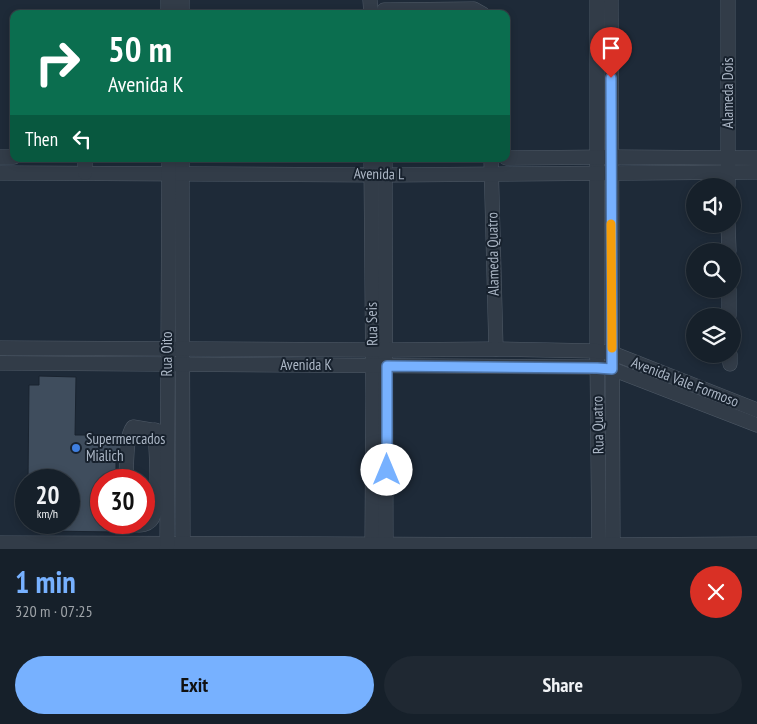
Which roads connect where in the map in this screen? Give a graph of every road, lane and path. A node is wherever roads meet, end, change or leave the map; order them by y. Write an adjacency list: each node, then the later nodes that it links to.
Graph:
1 (370, 0): 5 (street)
2 (597, 0): 7 (street, Rua Quatro)
3 (611, 0): 8 (street, Rua Quatro)
4 (728, 0): 16 (street, Alameda Dois)
5 (380, 9): 6 (street)
6 (476, 10)
7 (597, 157): 8 (street, Avenida L); 9 (street, Avenida L); 22 (street, Rua Quatro)
8 (611, 157): 16 (street, Avenida L); 18 (street, Rua Quatro)
9 (510, 158)
10 (757, 158): 16 (street, Avenida L)
11 (170, 162): 21 (street, Rua Oito)
12 (180, 162): 21 (street, Rua Oito)
13 (371, 162): 23 (street, Rua Seis)
14 (385, 162): 24 (street, Rua Seis)
15 (491, 162): 25 (street, Alameda Quatro)
16 (728, 165): 18 (street, Avenida L); 19 (street, Avenida L); 26 (street, Alameda Dois)
17 (85, 166): 20 (street, Avenida L); 21 (street, Avenida L)
18 (611, 172): 22 (street, Avenida L); 34 (street, Rua Quatro)
19 (757, 172)
20 (0, 173)
21 (175, 173): 23 (street, Avenida L); 29 (street, Rua Oito); 30 (street, Rua Oito)
22 (597, 173): 25 (street, Avenida L); 33 (street, Rua Quatro)
23 (371, 174): 24 (street, Avenida L); 32 (street, Rua Seis)
24 (385, 174): 25 (street, Avenida L); 32 (street, Rua Seis)
25 (492, 174): 31 (street, Alameda Quatro)
26 (728, 178)
27 (3, 348): 28 (street, Avenida K); 35 (street)
28 (66, 348): 29 (street, Avenida K); 36 (street)
29 (167, 349): 30 (street, Avenida K); 37 (street, Rua Oito)
30 (182, 349): 32 (street, Avenida K); 38 (street, Rua Oito)
31 (496, 349): 32 (street, Avenida K); 33 (street, Avenida K)
32 (379, 350): 39 (street, Rua Seis); 40 (street, Rua Seis)
33 (597, 351): 34 (street, Avenida K); 41 (street, Rua Quatro)
34 (612, 353): 42 (street, Rua Quatro); 43 (street, Avenida Vale Formoso)
35 (3, 363): 36 (street, Avenida K)
36 (67, 364): 37 (street, Avenida K)
37 (167, 364): 38 (street, Avenida K); 45 (street, Rua Oito)
38 (182, 364): 39 (street, Avenida K); 46 (street, Rua Oito)
39 (372, 366): 40 (street, Avenida K); 54 (street, Rua Seis)
40 (387, 366): 41 (street, Avenida K); 51 (street, Rua Seis)
41 (597, 368): 42 (street, Avenida K); 55 (street, Rua Quatro)
42 (612, 369): 44 (street, Avenida Vale Formoso); 56 (street, Rua Quatro)
43 (757, 410)
44 (757, 425)
45 (161, 432): 46 (street); 47 (street); 48 (street); 52 (street, Rua Oito)
46 (183, 438): 53 (street, Rua Oito)
47 (127, 469)
48 (155, 503)
49 (0, 543): 52 (street)
50 (757, 544): 56 (street)
51 (386, 546): 54 (street); 55 (street)
52 (168, 547): 53 (street)
53 (183, 547): 54 (street)
54 (372, 547)
55 (599, 547): 56 (street)
56 (614, 547)

